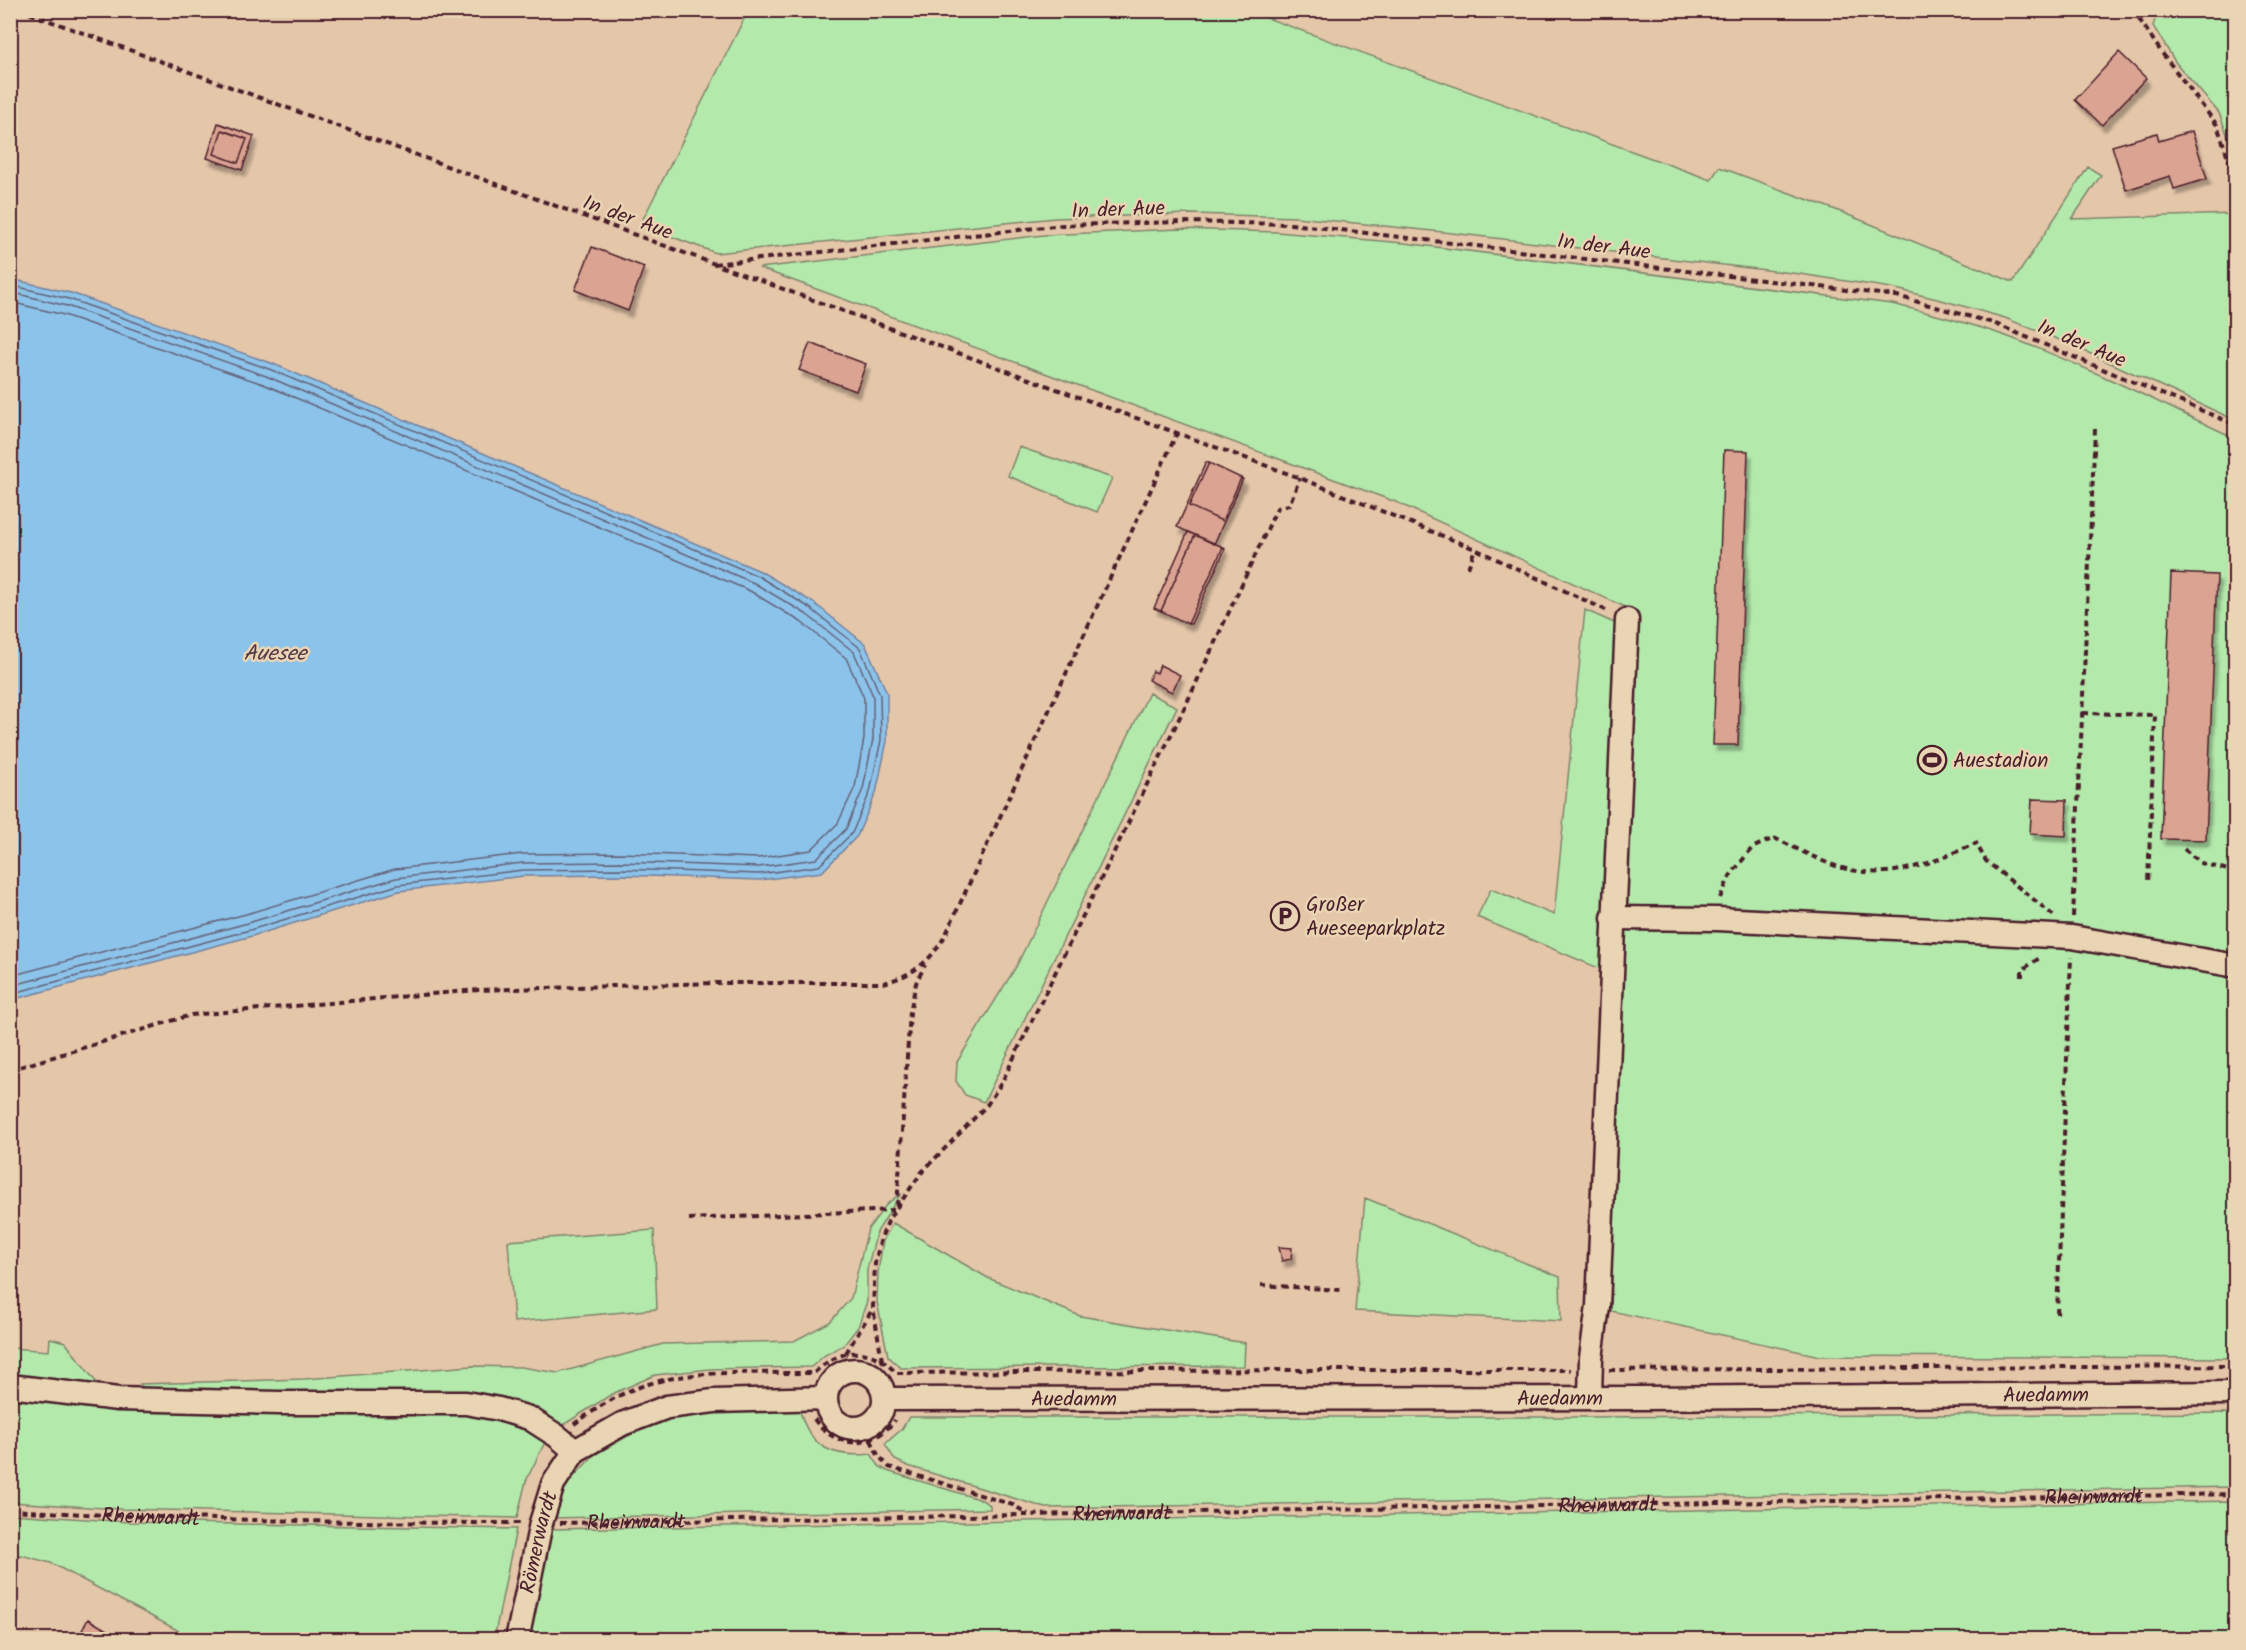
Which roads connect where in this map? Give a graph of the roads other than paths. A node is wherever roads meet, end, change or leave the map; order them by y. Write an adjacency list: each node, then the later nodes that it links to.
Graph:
1 (1628, 620): 2 (street)
2 (1613, 918): 3 (street); 6 (street)
3 (2235, 966)
4 (10, 1386): 9 (street)
5 (2235, 1393): 6 (street, Auedamm)
6 (1590, 1397): 8 (street, Auedamm)
7 (817, 1399): 8 (street); 8 (street); 9 (street)
8 (893, 1399)
9 (574, 1452): 10 (street, Römerwardt)
10 (517, 1640)

